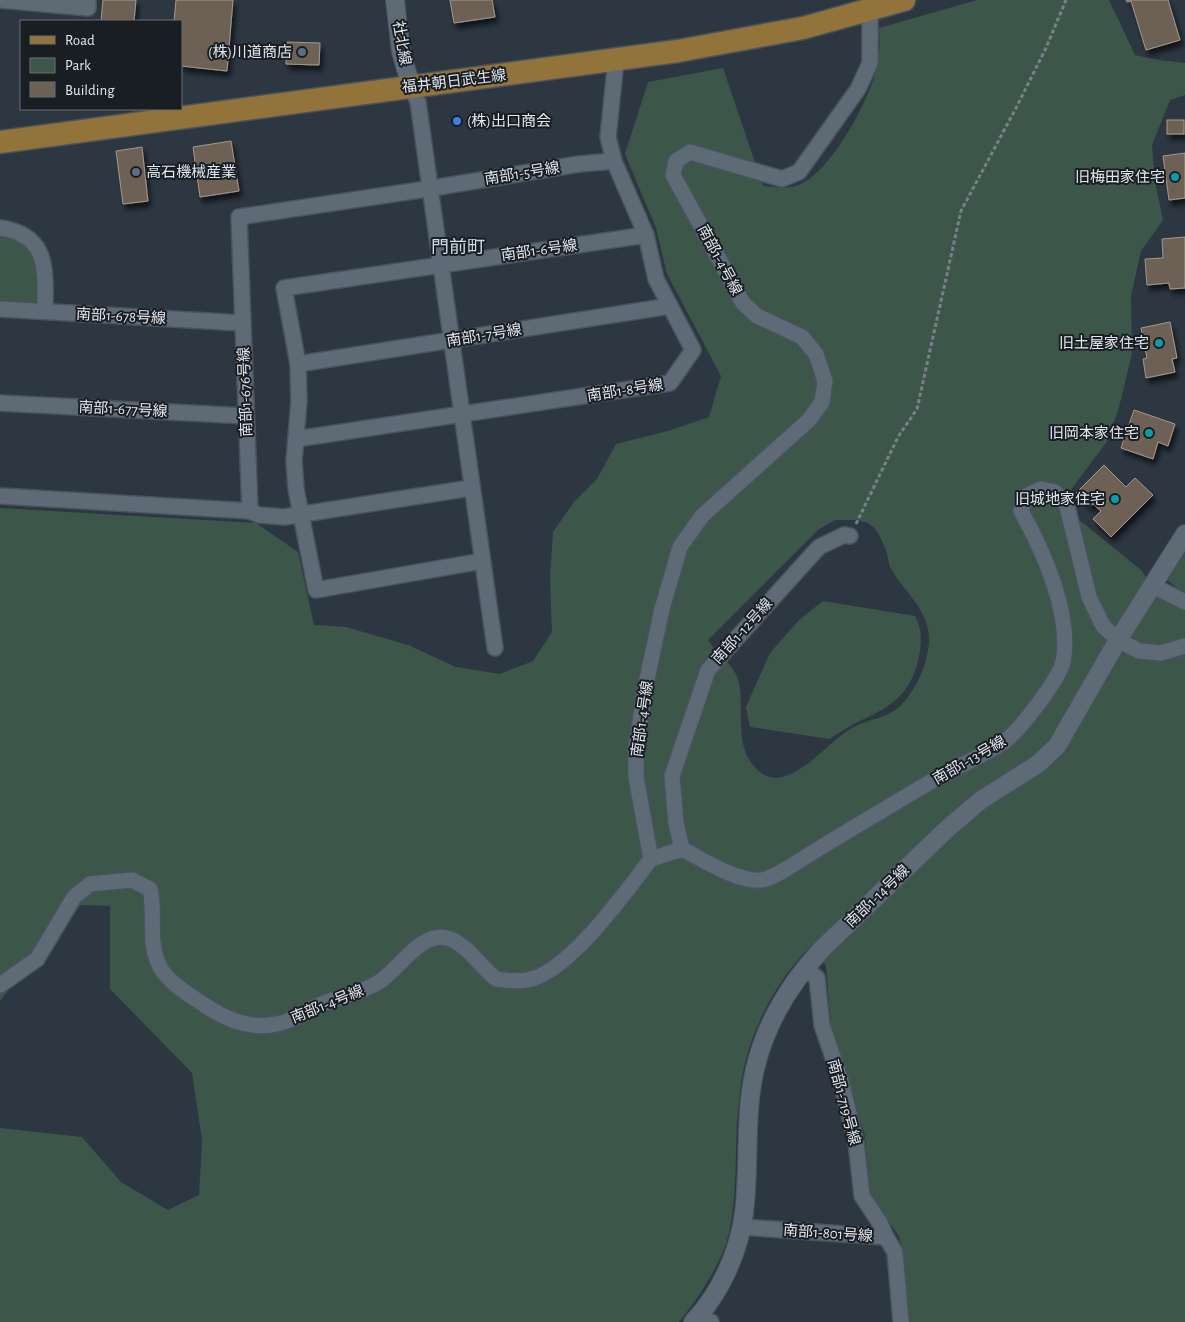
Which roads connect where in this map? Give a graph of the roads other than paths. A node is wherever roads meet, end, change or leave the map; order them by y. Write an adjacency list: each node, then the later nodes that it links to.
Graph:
1 (0, 0): 2 (street)
2 (88, 0)
3 (395, 0): 7 (street, 社北線)
4 (904, 0): 5 (main road, 福井朝日武生線)
5 (870, 10): 6 (main road, 福井朝日武生線); 37 (street, 南部1-4号線)
6 (616, 60): 7 (main road, 福井朝日武生線); 9 (street, 南部1-8号線)
7 (411, 86): 8 (main road, 福井朝日武生線); 10 (street)
8 (0, 142)
9 (614, 161): 10 (street, 南部1-5号線); 12 (street, 南部1-8号線)
10 (430, 188): 13 (street); 17 (street, 南部1-676号線)
11 (0, 228): 16 (street)
12 (646, 235): 13 (street, 南部1-6号線); 14 (street, 南部1-8号線)
13 (441, 264): 18 (street); 19 (street, 南部1-6号線)
14 (670, 306): 18 (street, 南部1-7号線); 21 (street, 南部1-8号線)
15 (0, 309): 16 (street, 南部1-678号線)
16 (45, 311): 17 (street, 南部1-678号線)
17 (242, 323): 22 (street, 南部1-676号線)
18 (451, 340): 19 (street, 南部1-7号線); 21 (street)
19 (298, 364): 23 (street)
20 (0, 403): 22 (street, 南部1-677号線)
21 (461, 414): 23 (street, 南部1-8号線); 24 (street)
22 (246, 416): 26 (street, 南部1-676号線)
23 (296, 439): 27 (street)
24 (471, 488): 27 (street); 30 (street)
25 (0, 496): 26 (street)
26 (250, 511): 27 (street)
27 (301, 514): 30 (street)
28 (1185, 534): 31 (street, 南部1-14号線)
29 (850, 536): 36 (street, 南部1-12号線)
30 (482, 561): 35 (street)
31 (1153, 586): 32 (street); 33 (street, 南部1-14号線)
32 (1185, 602)
33 (1118, 640): 34 (street); 36 (street, 南部1-13号線); 38 (street, 南部1-14号線)
34 (1185, 646)
35 (495, 648)
36 (682, 849): 37 (street)
37 (651, 859): 39 (street, 南部1-4号線)
38 (805, 968): 40 (street, 南部1-14号線); 41 (street, 南部1-719号線)
39 (0, 985)
40 (742, 1227): 41 (street, 南部1-801号線); 42 (street, 南部1-14号線)
41 (886, 1237): 43 (street, 南部1-801号線)
42 (701, 1320)
43 (901, 1322)

